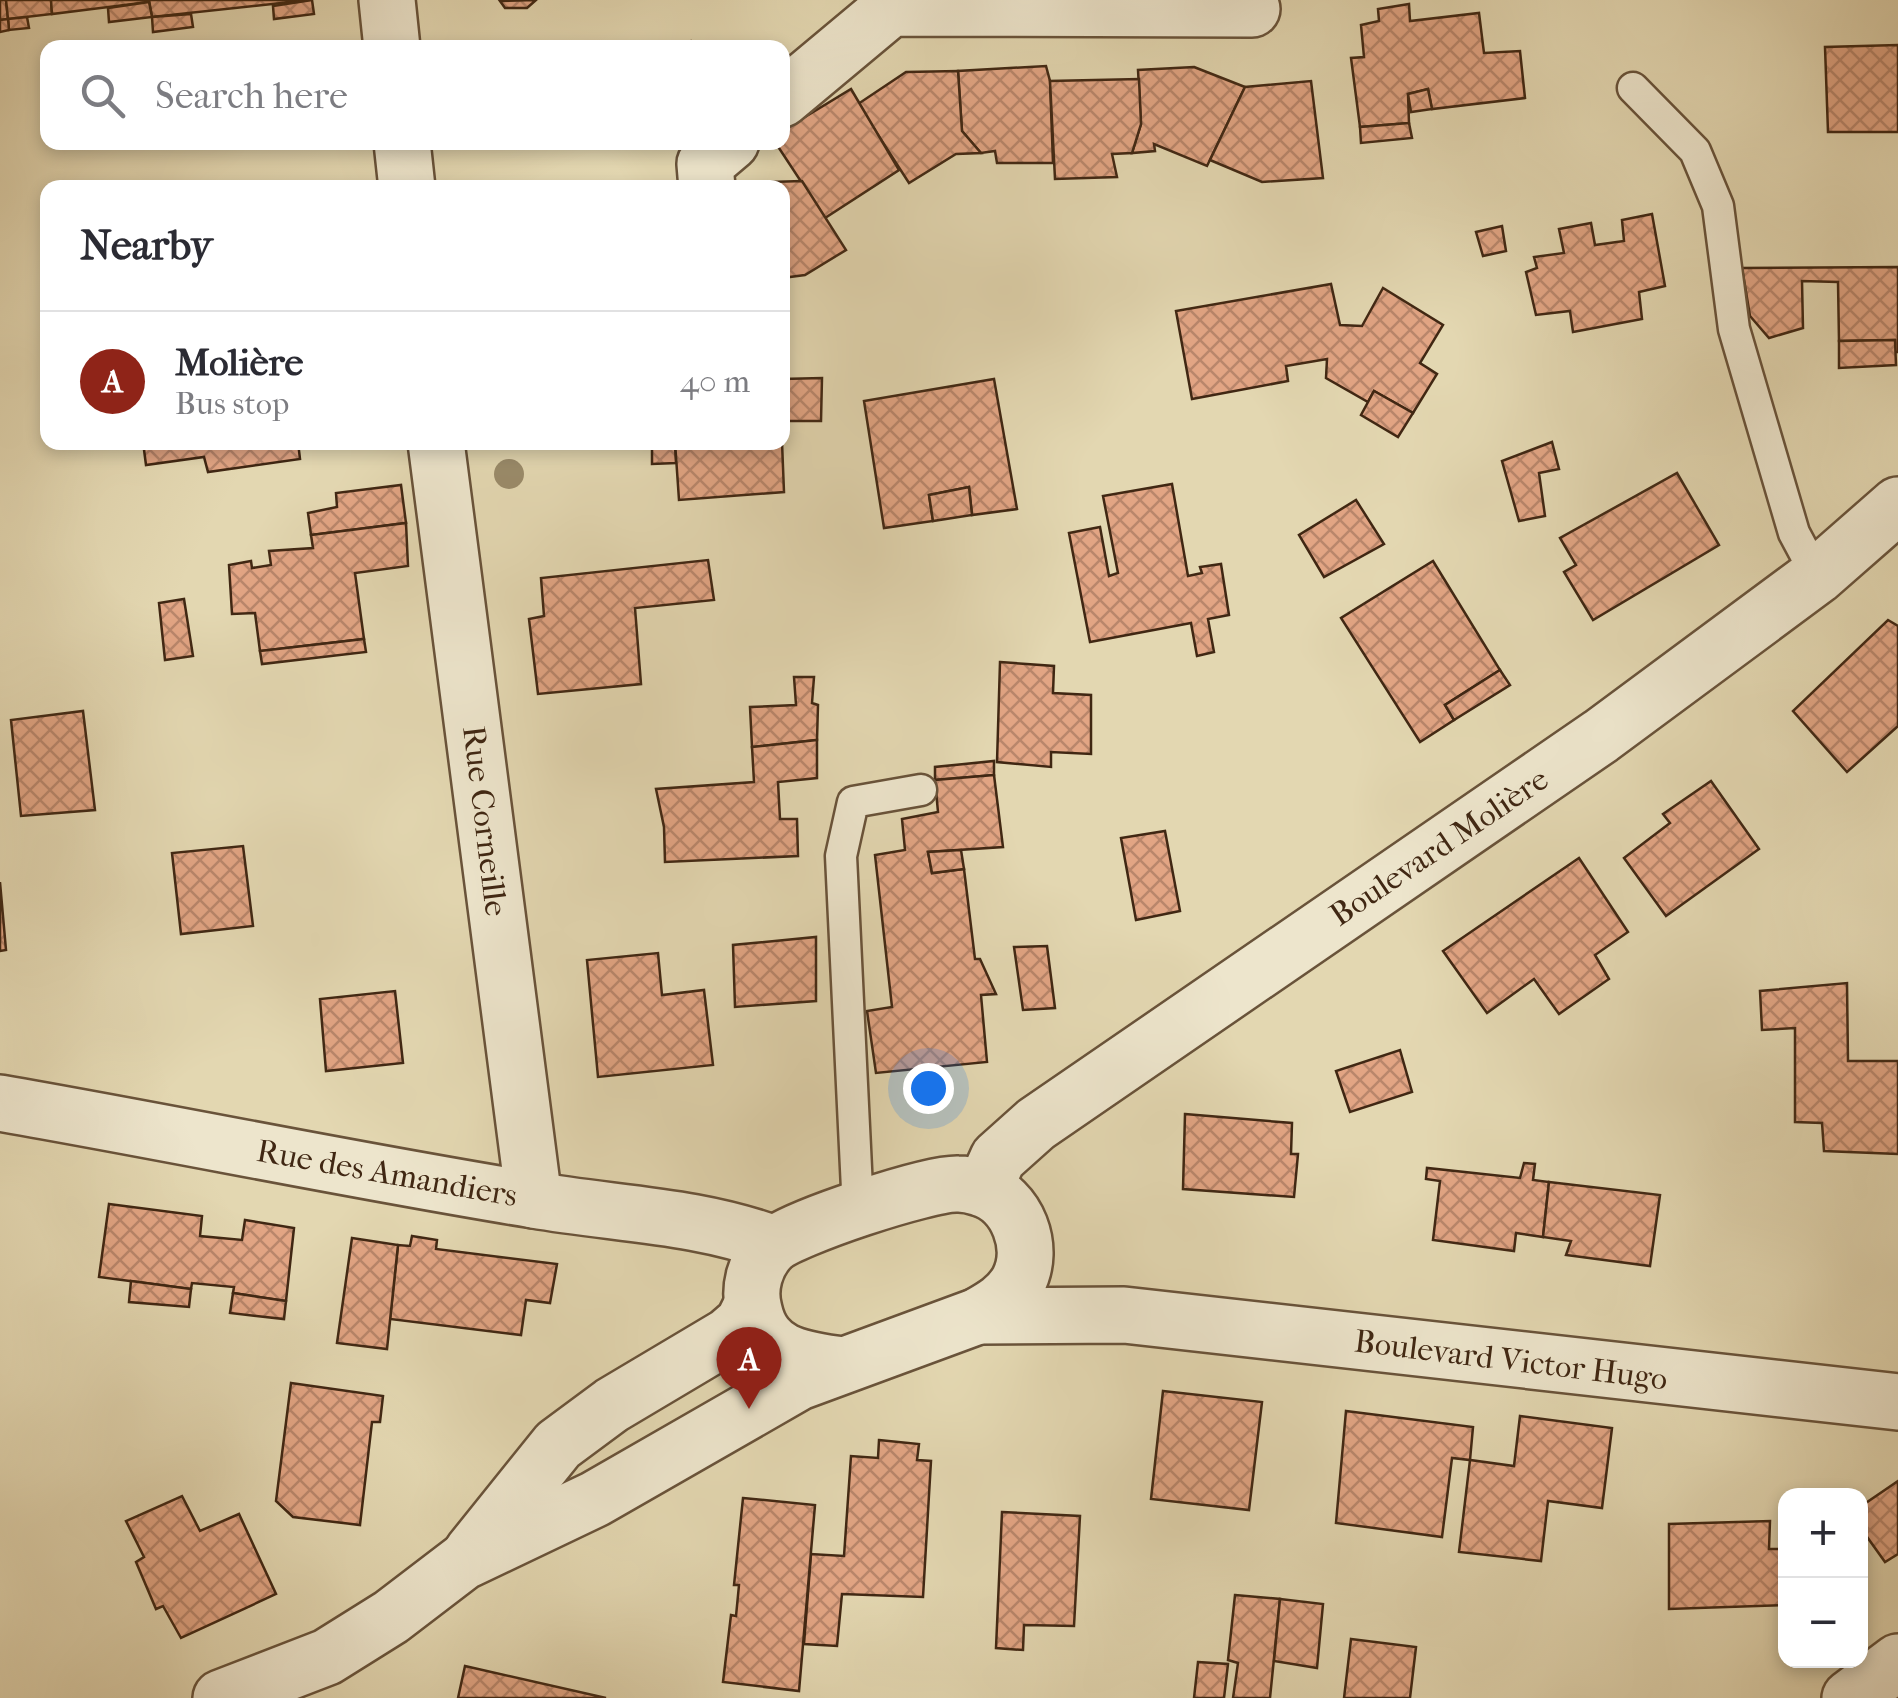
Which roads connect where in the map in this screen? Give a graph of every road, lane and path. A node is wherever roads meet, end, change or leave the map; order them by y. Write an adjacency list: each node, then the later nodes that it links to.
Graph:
1 (388, 0): 3 (street)
2 (1252, 9): 5 (street)
3 (391, 40)
4 (1633, 88): 12 (lane)
5 (790, 92)
6 (403, 150): 8 (street)
7 (722, 150): 9 (street)
8 (406, 180)
9 (706, 180)
10 (437, 450): 16 (street, Rue Corneille)
11 (1898, 505): 12 (street, Boulevard Molière)
12 (1818, 576): 15 (street, Boulevard Molière)
13 (921, 790): 17 (lane)
14 (0, 1103): 16 (street, Rue des Amandiers)
15 (984, 1189): 17 (street); 19 (street)
16 (534, 1200): 18 (street, Rue des Amandiers)
17 (858, 1210): 18 (street)
18 (774, 1244): 20 (street)
19 (1025, 1254): 21 (street, Boulevard Victor Hugo); 22 (street)
20 (752, 1305): 23 (street); 25 (street)
21 (1124, 1314): 22 (street, Boulevard Victor Hugo); 24 (street, Boulevard Victor Hugo)
22 (978, 1316): 23 (street)
23 (842, 1365): 25 (street)
24 (1898, 1402)
25 (464, 1562): 27 (street)
26 (1898, 1662): 29 (street)
27 (335, 1678): 28 (street)
28 (221, 1698)
29 (1850, 1698)

